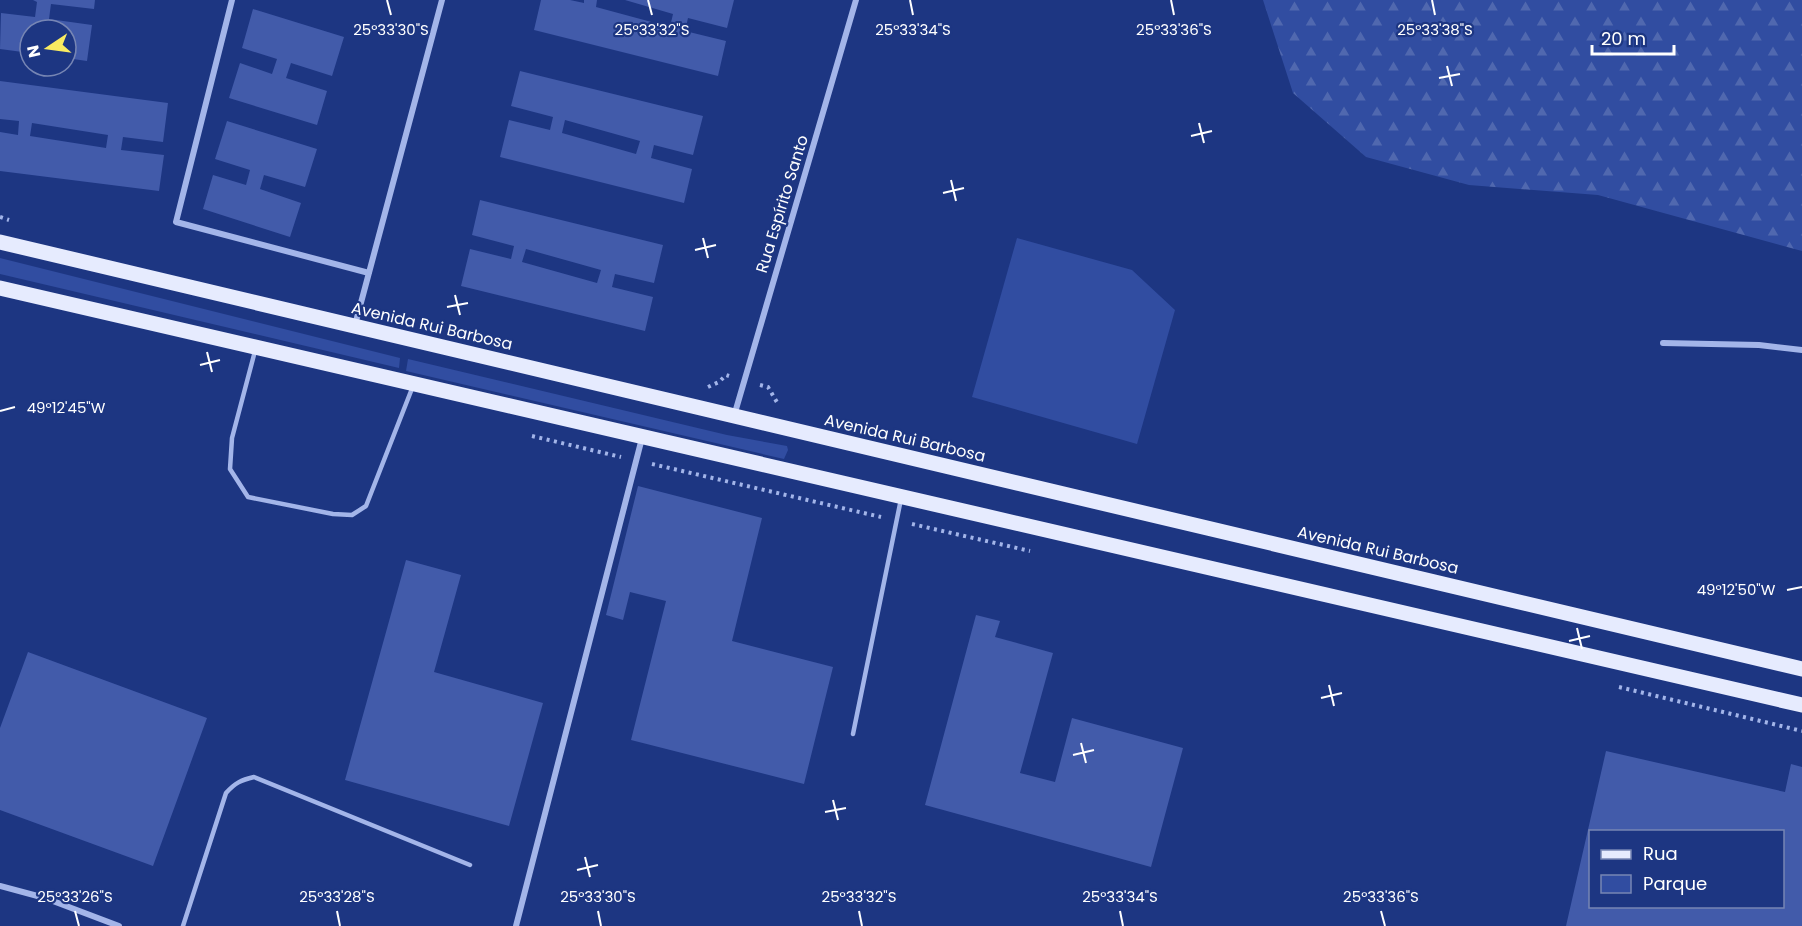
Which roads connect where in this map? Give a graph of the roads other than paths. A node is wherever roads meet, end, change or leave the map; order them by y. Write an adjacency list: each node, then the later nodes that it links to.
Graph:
1 (232, 0): 5 (street)
2 (442, 0): 5 (street)
3 (856, 0): 12 (street, Rua Espírito Santo)
4 (0, 242): 7 (main road, Avenida Rui Barbosa)
5 (369, 273): 7 (street)
6 (0, 288): 9 (main road)
7 (355, 326): 12 (main road, Avenida Rui Barbosa)
8 (1663, 343): 10 (street)
9 (256, 348): 11 (main road); 11 (lane)
10 (1802, 350)
11 (414, 385): 13 (main road)
12 (734, 416): 15 (main road, Avenida Rui Barbosa)
13 (642, 438): 14 (main road); 22 (street)
14 (901, 497): 16 (main road); 17 (lane)
15 (1802, 669)
16 (1802, 705)
17 (853, 734)
18 (470, 865): 21 (lane)
19 (0, 886): 20 (street)
20 (119, 926)
21 (183, 926)
22 (516, 926)

